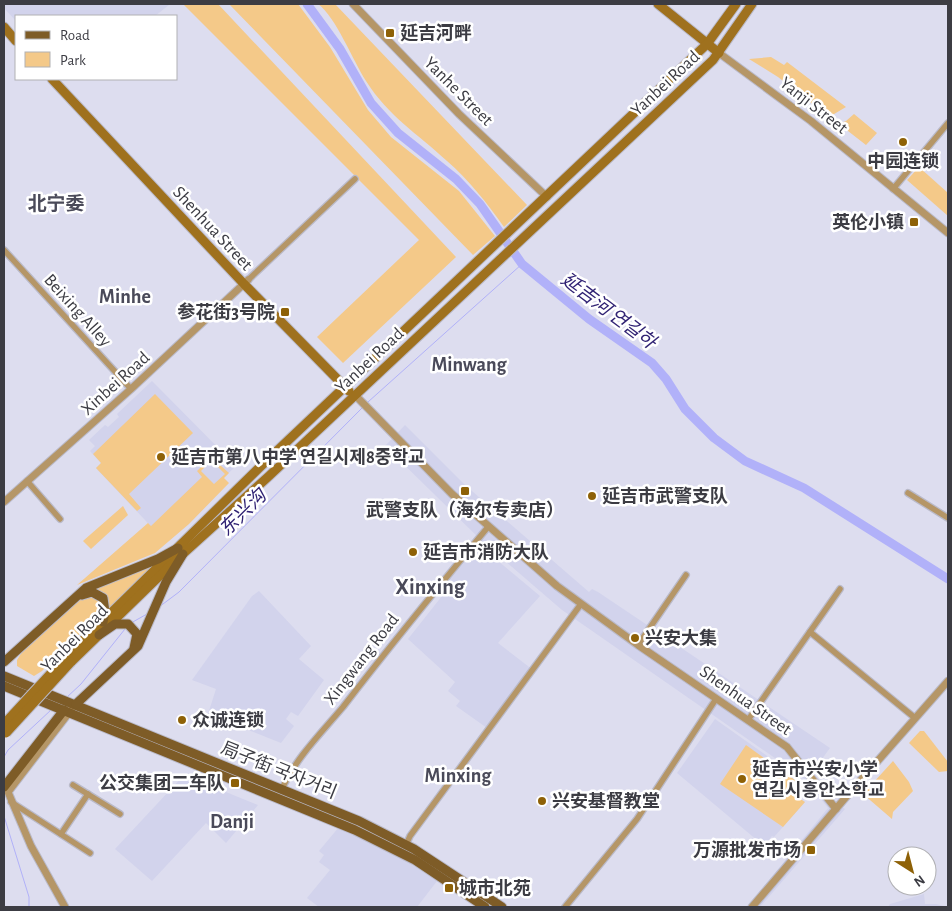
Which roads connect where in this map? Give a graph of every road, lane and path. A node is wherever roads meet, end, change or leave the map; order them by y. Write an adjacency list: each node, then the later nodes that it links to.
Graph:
1 (353, 4): 14 (street, Yanhe Street)
2 (658, 4): 7 (main road, Yanji Street)
3 (736, 4): 7 (main road, Yanbei Road)
4 (752, 4): 8 (main road, Yanbei Road)
5 (5, 26): 6 (main road)
6 (15, 40)
7 (707, 44): 8 (main road, Yanji Street); 14 (main road, Yanbei Road)
8 (719, 53): 13 (street, Yanji Street); 20 (main road, Yanbei Road)
9 (53, 80): 17 (main road, Shenhua Street)
10 (60, 80): 17 (main road, Shenhua Street)
11 (948, 123): 13 (street)
12 (354, 180): 17 (street)
13 (892, 189): 15 (street, Yanji Street)
14 (548, 197): 18 (main road, Yanbei Road)
15 (948, 233)
16 (4, 250): 19 (street, Beixing Alley)
17 (246, 282): 18 (main road, Shenhua Street); 19 (street, Xinbei Road)
18 (347, 386): 20 (main road, Shenhua Street); 27 (main road, Yanbei Road)
19 (131, 389): 21 (street, Xinbei Road)
20 (361, 402): 26 (street, Shenhua Street); 27 (main road, Yanbei Road)
21 (27, 481): 23 (street, Xinbei Road); 25 (street)
22 (908, 493): 24 (street)
23 (4, 502)
24 (948, 518)
25 (60, 519)
26 (488, 527): 30 (street, Shenhua Street); 47 (street, Xingwang Road)
27 (181, 551): 31 (main road, Yanbei Road); 33 (main road, Yanbei Road); 36 (main road); 41 (main road)
28 (686, 575): 34 (street)
29 (840, 589): 32 (street)
30 (582, 604): 34 (street, Shenhua Street); 54 (street)
31 (103, 622): 35 (main road, Yanbei Road); 36 (main road)
32 (810, 632): 43 (street); 44 (street)
33 (99, 635): 35 (main road, Yanbei Road); 41 (main road)
34 (638, 645): 40 (street, Shenhua Street)
35 (69, 660): 45 (main road, Yanbei Road, bridge)
36 (4, 663)
37 (4, 676): 41 (main road, 局子街 국자거리)
38 (948, 681): 43 (street)
39 (4, 686): 42 (main road, 局子街 국자거리)
40 (716, 699): 44 (street, Shenhua Street); 59 (street)
41 (74, 703): 42 (street); 47 (main road, 局子街 국자거리)
42 (65, 710): 48 (main road); 57 (main road, 局子街 국자거리)
43 (915, 718): 51 (street)
44 (748, 720): 51 (street, Shenhua Street)
45 (5, 731)
46 (72, 785): 49 (street)
47 (282, 789): 54 (main road, 局子街 국자거리)
48 (5, 792): 50 (street)
49 (88, 794): 52 (street); 53 (street)
50 (11, 802): 53 (street); 56 (street)
51 (836, 809): 60 (street)
52 (120, 814)
53 (61, 834): 55 (street)
54 (406, 845): 58 (main road, 局子街 국자거리)
55 (90, 853)
56 (65, 907)
57 (485, 907)
58 (502, 907)
59 (565, 907)
60 (752, 907)

